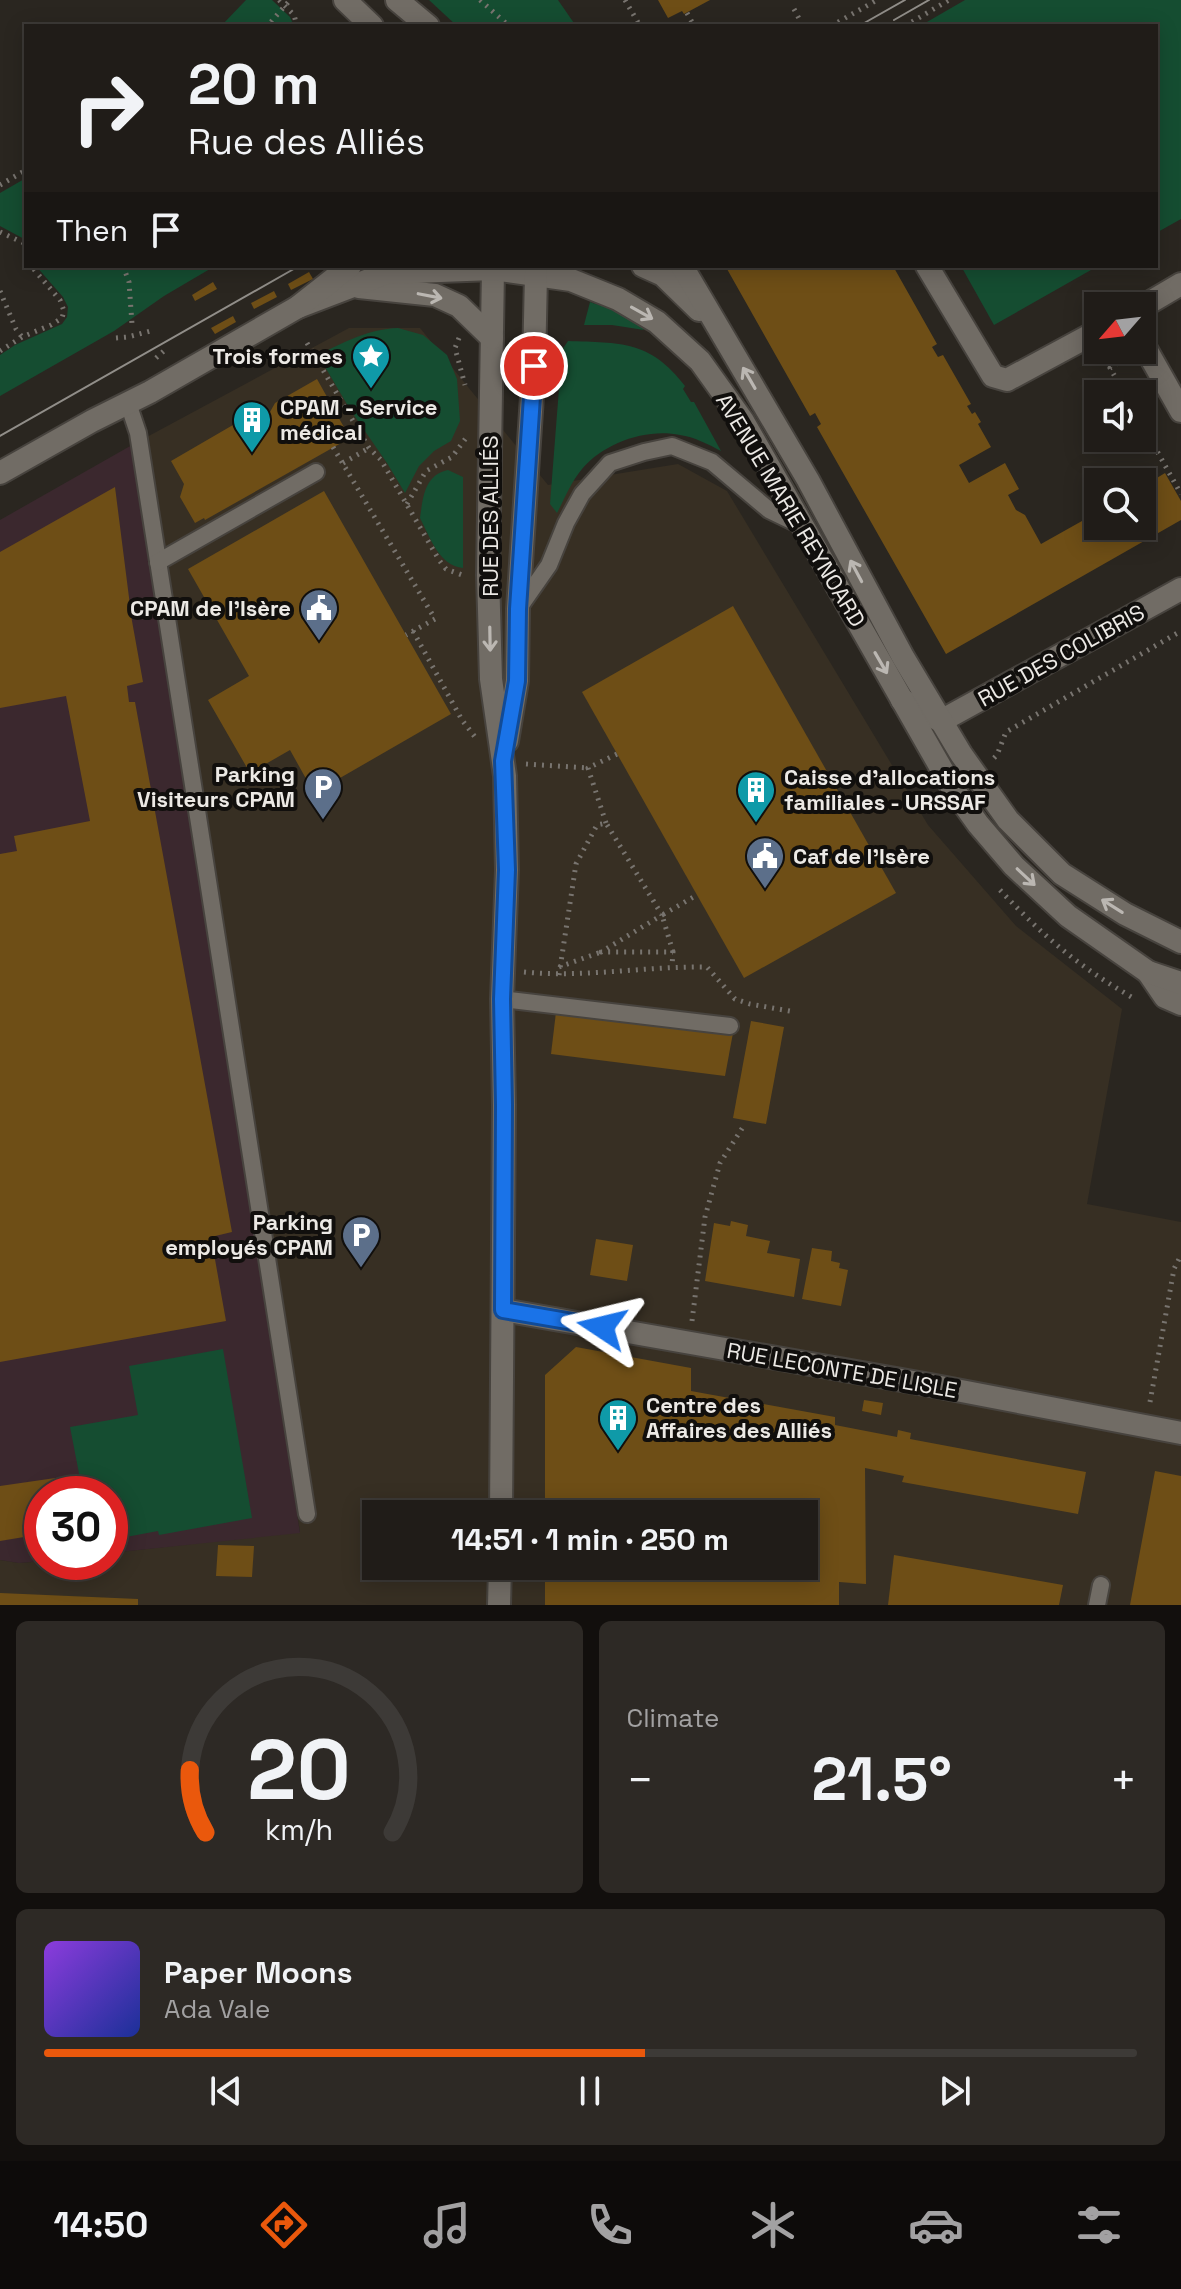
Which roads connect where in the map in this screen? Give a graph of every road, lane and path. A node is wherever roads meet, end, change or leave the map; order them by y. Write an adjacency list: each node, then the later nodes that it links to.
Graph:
1 (279, 0): 12 (path)
2 (290, 0): 11 (path, bridge)
3 (345, 0): 13 (main road)
4 (397, 0): 14 (main road)
5 (480, 0): 15 (path)
6 (625, 0): 16 (path)
7 (877, 0): 19 (path)
8 (949, 0): 20 (path)
9 (794, 9): 18 (path)
10 (687, 13): 17 (path)
11 (269, 24)
12 (296, 24)
13 (370, 24)
14 (426, 24)
15 (507, 24)
16 (639, 24)
17 (693, 24)
18 (802, 24)
19 (835, 24)
20 (908, 24)
21 (24, 171): 22 (path)
22 (0, 185)
23 (0, 232): 24 (path)
24 (24, 243)
25 (33, 268): 42 (path)
26 (124, 268): 39 (path)
27 (461, 268): 33 (main road, AVENUE MARIE REYNOARD)
28 (494, 268): 45 (main road, RUE DES ALLIÉS)
29 (508, 268): 34 (main road, AVENUE MARIE REYNOARD)
30 (647, 268): 40 (main road)
31 (683, 268): 40 (main road, AVENUE MARIE REYNOARD)
32 (928, 268): 46 (main road)
33 (394, 270): 35 (main road, AVENUE MARIE REYNOARD)
34 (535, 270): 64 (main road, AVENUE MARIE REYNOARD, one-way to 64); 68 (main road, RUE DES ALLIÉS)
35 (352, 276): 45 (main road, one-way to 45); 53 (main road, AVENUE MARIE REYNOARD)
36 (1181, 284): 38 (main road)
37 (0, 291): 42 (path)
38 (1156, 299)
39 (132, 324)
40 (721, 329): 73 (main road, AVENUE MARIE REYNOARD, one-way to 40)
41 (154, 330): 44 (path)
42 (22, 337): 48 (path)
43 (460, 337): 52 (path)
44 (116, 338)
45 (492, 338): 66 (main road, RUE DES ALLIÉS)
46 (1084, 339)
47 (307, 343): 57 (path)
48 (0, 351)
49 (1115, 364): 51 (path)
50 (1147, 364): 54 (main road)
51 (1117, 380)
52 (468, 394)
53 (128, 403): 61 (main road, AVENUE MARIE REYNOARD); 65 (lane)
54 (1181, 411)
55 (468, 436): 63 (path)
56 (333, 447): 59 (path)
57 (369, 448): 59 (path); 63 (path)
58 (1156, 449): 62 (path)
59 (343, 463): 69 (path)
60 (316, 472): 65 (lane)
61 (0, 473)
62 (1181, 494)
63 (407, 504): 66 (path)
64 (802, 526): 68 (lane); 72 (main road, AVENUE MARIE REYNOARD, one-way to 72)
65 (158, 562): 103 (lane)
66 (488, 575): 76 (main road, RUE DES ALLIÉS, one-way to 76)
67 (1181, 589): 73 (main road, RUE DES COLIBRIS)
68 (518, 609): 76 (main road, RUE DES ALLIÉS)
69 (413, 631): 71 (path); 74 (path)
70 (1181, 631): 79 (path)
71 (406, 635)
72 (902, 700): 73 (main road, AVENUE MARIE REYNOARD); 89 (main road, AVENUE MARIE REYNOARD, one-way to 89)
73 (941, 721): 79 (main road, AVENUE MARIE REYNOARD)
74 (479, 742)
75 (617, 754): 78 (path)
76 (503, 761): 88 (main road, RUE DES ALLIÉS)
77 (545, 766): 78 (path)
78 (588, 768): 80 (path)
79 (975, 774): 83 (main road, AVENUE MARIE REYNOARD, one-way to 79)
80 (606, 823): 82 (path); 87 (path)
81 (697, 895): 82 (path)
82 (662, 915): 84 (path); 85 (path)
83 (1181, 942)
84 (601, 952): 85 (path); 87 (path)
85 (673, 952): 86 (path)
86 (672, 966): 90 (path); 94 (path)
87 (559, 967): 90 (path)
88 (503, 970): 90 (path); 92 (main road, RUE DES ALLIÉS)
89 (1148, 972): 91 (main road, AVENUE MARIE REYNOARD); 93 (main road, AVENUE MARIE REYNOARD)
90 (559, 975)
91 (1181, 983)
92 (502, 999): 95 (lane); 98 (main road, RUE DES ALLIÉS)
93 (1181, 1004)
94 (795, 1012)
95 (730, 1026)
96 (743, 1127): 99 (path)
97 (1181, 1255): 100 (path)
98 (503, 1310): 99 (main road, RUE LECONTE DE LISLE); 102 (main road, RUE DES ALLIÉS)
99 (689, 1343): 100 (main road, RUE LECONTE DE LISLE)
100 (1145, 1427): 101 (main road, RUE LECONTE DE LISLE)
101 (1181, 1433)
102 (501, 1500)
103 (307, 1514)
104 (500, 1580): 106 (main road)
105 (1101, 1585): 107 (lane)
106 (499, 1605)
107 (1097, 1605)

